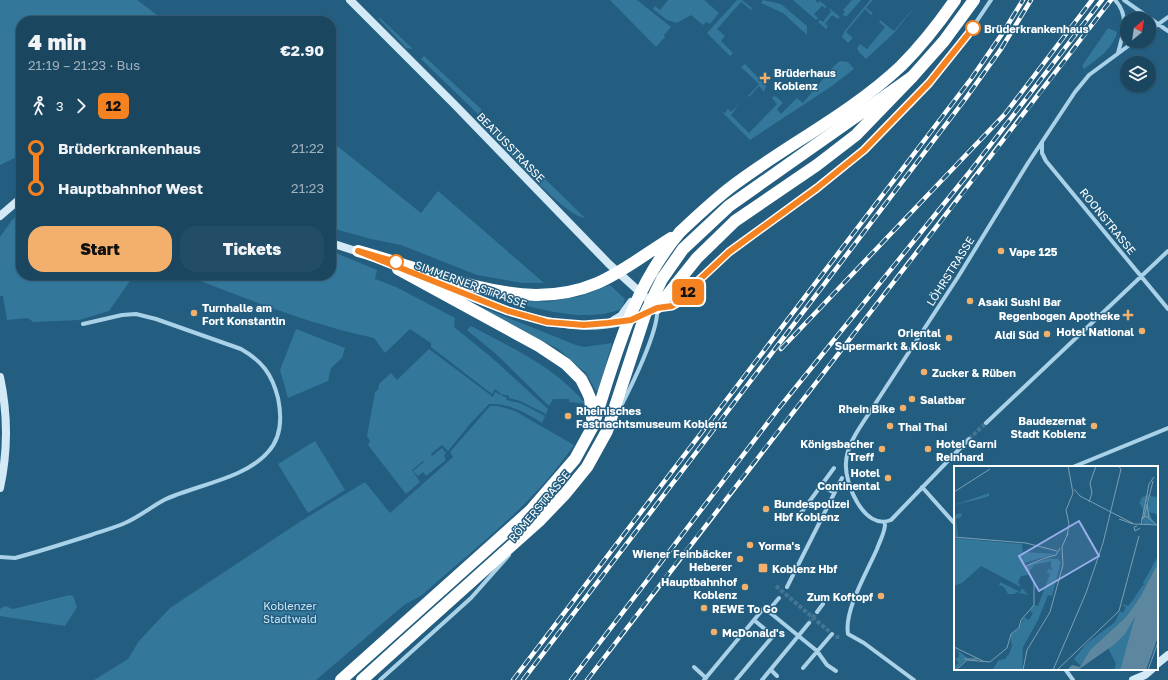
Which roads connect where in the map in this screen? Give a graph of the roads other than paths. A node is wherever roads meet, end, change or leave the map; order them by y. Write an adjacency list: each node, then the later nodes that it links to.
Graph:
1 (955, 0): 17 (highway)
2 (974, 0): 13 (highway)
3 (991, 0): 24 (street)
4 (1115, 0): 12 (street)
5 (1124, 0): 8 (street)
6 (354, 1): 23 (street, BEATUSSTRASSE)
7 (1168, 17): 8 (street)
8 (1159, 24): 9 (street); 10 (street)
9 (1156, 26)
10 (1168, 30)
11 (1124, 48): 12 (street, LÖHRSTRASSE)
12 (1117, 53): 14 (street, LÖHRSTRASSE)
13 (912, 77): 24 (highway, bridge); 72 (highway, bridge)
14 (1042, 142): 22 (street, ROONSTRASSE); 43 (street, LÖHRSTRASSE)
15 (16, 202): 16 (street)
16 (0, 216)
17 (680, 232): 19 (highway, bridge); 30 (highway, bridge)
18 (336, 244): 19 (street, SIMMERNER STRASSE)
19 (358, 251): 21 (street, SIMMERNER STRASSE)
20 (1168, 251): 22 (street)
21 (398, 269): 26 (street, SIMMERNER STRASSE); 30 (highway)
22 (1141, 276): 25 (street, ROONSTRASSE); 29 (street)
23 (636, 290): 24 (street, BEATUSSTRASSE); 26 (street, SIMMERNER STRASSE)
24 (657, 308): 26 (street, SIMMERNER STRASSE); 73 (street, RÖMERSTRASSE)
25 (1168, 309)
26 (608, 323)
27 (83, 324): 45 (street)
28 (0, 377): 38 (street)
29 (986, 423)
30 (593, 426): 71 (highway)
31 (1168, 428): 33 (street)
32 (968, 439): 37 (street)
33 (1075, 466)
34 (834, 468): 36 (street)
35 (842, 478): 39 (street)
36 (821, 486): 39 (street); 41 (street)
37 (922, 487): 42 (street); 43 (street)
38 (0, 488)
39 (834, 492): 46 (street)
40 (954, 516): 42 (street)
41 (798, 517)
42 (950, 518): 44 (street)
43 (885, 522): 76 (street)
44 (954, 523)
45 (0, 558)
46 (787, 587)
47 (779, 598): 49 (street)
48 (824, 604): 50 (street)
49 (768, 612): 52 (street); 53 (street)
50 (817, 612)
51 (784, 618): 53 (street)
52 (754, 620): 58 (street); 74 (street)
53 (781, 622): 56 (street)
54 (809, 623): 56 (street)
55 (832, 634): 59 (street)
56 (798, 636): 59 (street); 64 (street)
57 (724, 647): 58 (street)
58 (728, 651): 70 (street)
59 (817, 651): 63 (street); 67 (street)
60 (1168, 655): 61 (street)
61 (1158, 663)
62 (694, 668): 70 (street)
63 (803, 668)
64 (771, 670): 68 (street); 75 (street)
65 (1065, 670): 77 (street)
66 (1151, 670): 69 (street)
67 (836, 672)
68 (777, 676)
69 (1143, 677): 78 (street)
70 (705, 679)
71 (341, 680)
72 (362, 680)
73 (380, 680)
74 (736, 680)
75 (762, 680)
76 (914, 680)
77 (1073, 680)
78 (1133, 680)

